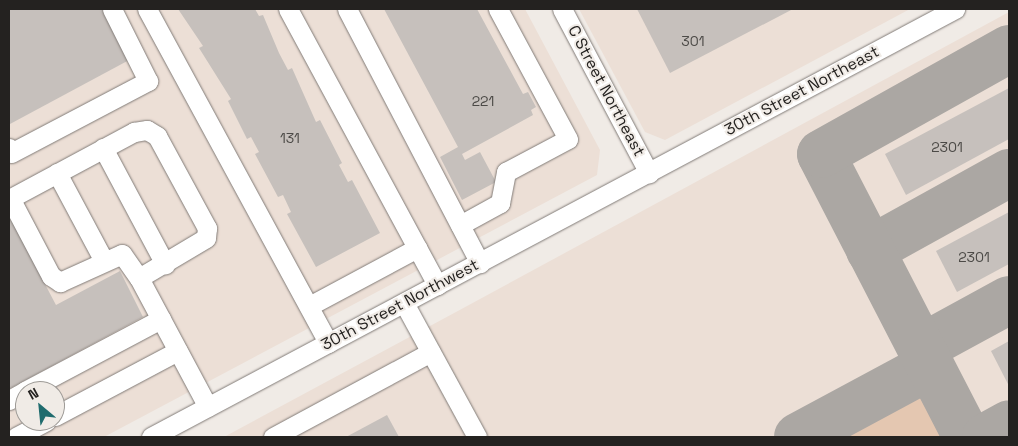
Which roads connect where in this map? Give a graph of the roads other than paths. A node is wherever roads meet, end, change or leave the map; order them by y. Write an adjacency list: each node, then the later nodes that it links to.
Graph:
1 (112, 9): 8 (street)
2 (147, 9): 21 (street)
3 (288, 9): 14 (street)
4 (347, 9): 13 (street)
5 (498, 9): 13 (street)
6 (562, 9): 11 (street, C Street Northeast)
7 (955, 9): 11 (street, 30th Street Northeast)
8 (9, 148)
9 (103, 148): 10 (street); 17 (street); 17 (street)
10 (57, 173): 12 (street); 15 (street)
11 (649, 173): 16 (street, 30th Street Northwest)
12 (9, 198): 15 (street)
13 (460, 225): 16 (street)
14 (417, 248): 19 (street); 21 (street)
15 (104, 261): 18 (street)
16 (480, 263): 19 (street, 30th Street Northwest)
17 (165, 264): 18 (street)
18 (139, 278): 22 (street)
19 (438, 285): 20 (street, 30th Street Northwest)
20 (404, 303): 23 (street, 30th Street Northwest); 25 (street)
21 (308, 306): 23 (street)
22 (160, 318): 24 (street); 26 (street)
23 (328, 343): 27 (street, 30th Street Northwest)
24 (178, 351): 27 (street); 28 (street)
25 (431, 352): 32 (street); 33 (street)
26 (43, 381)
27 (208, 407): 31 (street, 30th Street Northwest)
28 (65, 411)
29 (27, 431): 30 (street)
30 (16, 437)
31 (151, 437)
32 (273, 437)
33 (477, 437)

